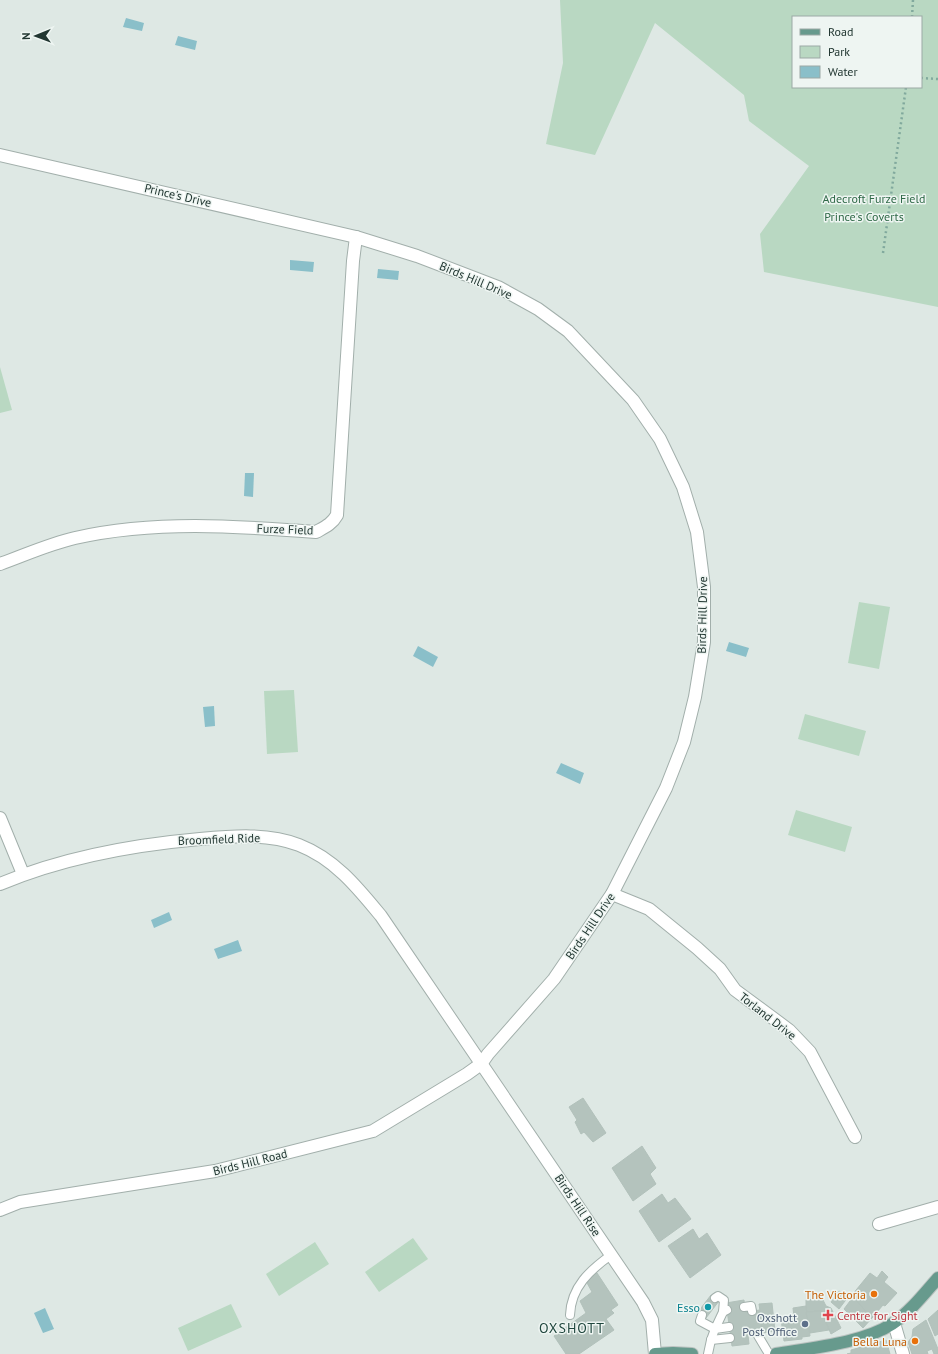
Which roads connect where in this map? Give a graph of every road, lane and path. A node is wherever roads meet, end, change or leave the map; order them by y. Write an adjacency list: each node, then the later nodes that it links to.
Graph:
1 (913, 0): 2 (path)
2 (912, 16)
3 (922, 78): 4 (path)
4 (938, 79)
5 (906, 88): 8 (path)
6 (0, 155): 7 (street, Prince's Drive)
7 (356, 237): 9 (street, Furze Field); 13 (street, Birds Hill Drive)
8 (883, 253)
9 (0, 564)
10 (0, 818): 11 (street)
11 (23, 874): 12 (street, Broomfield Ride); 14 (street, Broomfield Ride)
12 (0, 884)
13 (612, 894): 14 (street, Birds Hill Drive); 15 (street, Torland Drive)
14 (481, 1064): 17 (street, Birds Hill Road); 19 (street, Birds Hill Rise)
15 (855, 1137)
16 (938, 1207): 18 (street)
17 (0, 1210)
18 (879, 1224)
19 (612, 1255): 24 (lane); 32 (street, Birds Hill Rise)
20 (938, 1278): 26 (main road)
21 (715, 1298): 28 (lane)
22 (744, 1307): 23 (lane)
23 (752, 1311)
24 (570, 1315)
25 (702, 1315): 28 (lane)
26 (894, 1323): 36 (main road); 37 (street)
27 (729, 1327): 28 (lane)
28 (715, 1329): 31 (lane)
29 (755, 1335): 35 (lane)
30 (730, 1338): 31 (lane)
31 (711, 1340): 34 (lane)
32 (655, 1354): 33 (main road)
33 (692, 1354)
34 (708, 1354)
35 (769, 1354)
36 (776, 1354)
37 (903, 1354)

